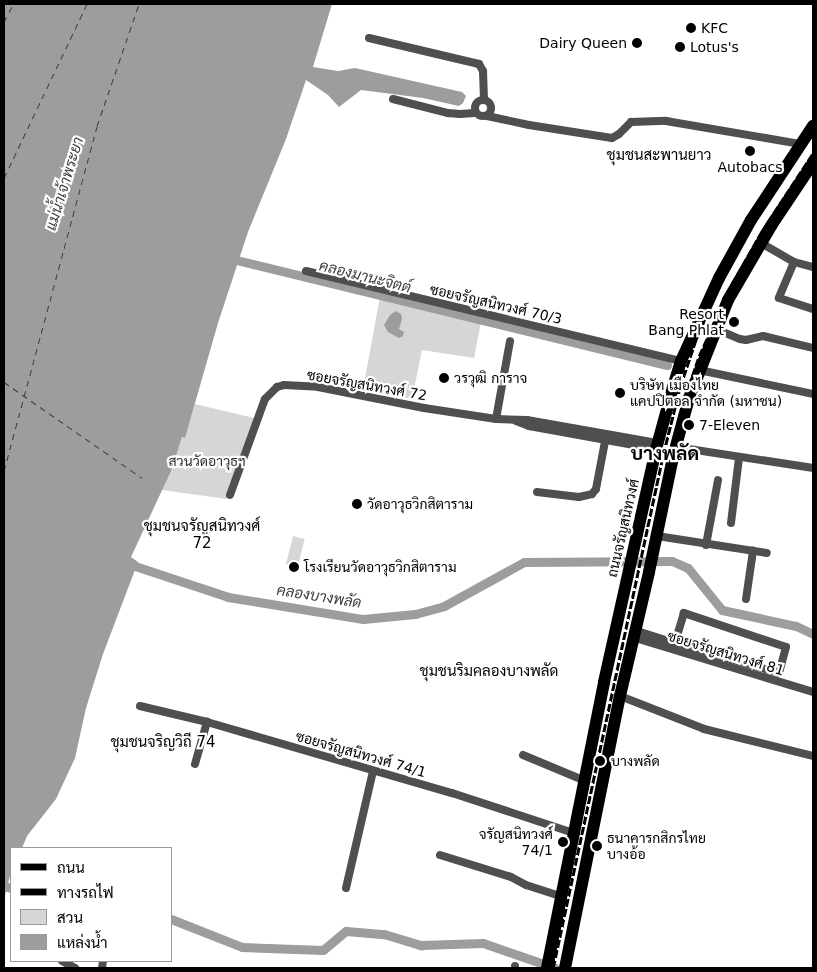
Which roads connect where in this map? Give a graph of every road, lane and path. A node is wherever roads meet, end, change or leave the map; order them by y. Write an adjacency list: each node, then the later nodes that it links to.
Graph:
1 (369, 38): 3 (street)
2 (393, 99): 4 (street)
3 (484, 100): 4 (street); 5 (street)
4 (475, 113): 5 (street)
5 (487, 116): 7 (street)
6 (813, 126): 7 (main road, ถนนจรัญสนิทวงศ์)
7 (801, 144): 17 (main road, ถนนจรัญสนิทวงศ์)
8 (813, 163): 9 (main road)
9 (761, 243): 10 (street); 14 (main road)
10 (794, 262): 11 (street); 13 (street)
11 (813, 267)
12 (306, 271): 17 (street, ซอยจรัญสนิทวงศ์ 70/3)
13 (813, 309)
14 (716, 329): 16 (street); 18 (main road)
15 (510, 341): 20 (street)
16 (813, 348)
17 (681, 361): 22 (main road, ถนนจรัญสนิทวงศ์)
18 (699, 370): 19 (street); 23 (main road)
19 (813, 394)
20 (496, 419): 21 (street, ซอยจรัญสนิทวงศ์ 72); 28 (street, ซอยจรัญสนิทวงศ์ 72)
21 (606, 437): 22 (street, ซอยจรัญสนิทวงศ์ 72); 27 (street)
22 (657, 446): 41 (main road, ถนนจรัญสนิทวงศ์)
23 (676, 447): 24 (street); 30 (main road)
24 (739, 458): 25 (street); 29 (street)
25 (813, 468)
26 (718, 480): 31 (street)
27 (537, 492)
28 (230, 495)
29 (731, 523)
30 (657, 536): 31 (street); 35 (main road)
31 (706, 545): 32 (street)
32 (753, 551): 33 (street); 34 (street)
33 (767, 553)
34 (746, 599)
35 (633, 634): 36 (street); 37 (street, ซอยจรัญสนิทวงศ์ 81); 38 (main road)
36 (675, 642): 36 (street)
37 (813, 692)
38 (620, 696): 42 (main road); 44 (street)
39 (140, 706): 40 (street, ซอยจรัญสนิทวงศ์ 74/1)
40 (207, 722): 45 (street); 46 (street, ซอยจรัญสนิทวงศ์ 74/1)
41 (594, 725): 42 (main road); 47 (main road, ถนนจรัญสนิทวงศ์)
42 (613, 730): 55 (main road)
43 (522, 755): 47 (street)
44 (813, 756)
45 (195, 764)
46 (373, 771): 48 (street, ซอยจรัญสนิทวงศ์ 74/1); 50 (street)
47 (582, 780): 48 (main road, ถนนจรัญสนิทวงศ์)
48 (574, 833): 51 (main road, ถนนจรัญสนิทวงศ์)
49 (440, 855): 51 (street)
50 (346, 888)
51 (560, 896): 53 (main road, ถนนจรัญสนิทวงศ์)
52 (64, 962): 54 (street)
53 (548, 965)
54 (75, 968)
55 (565, 968)

